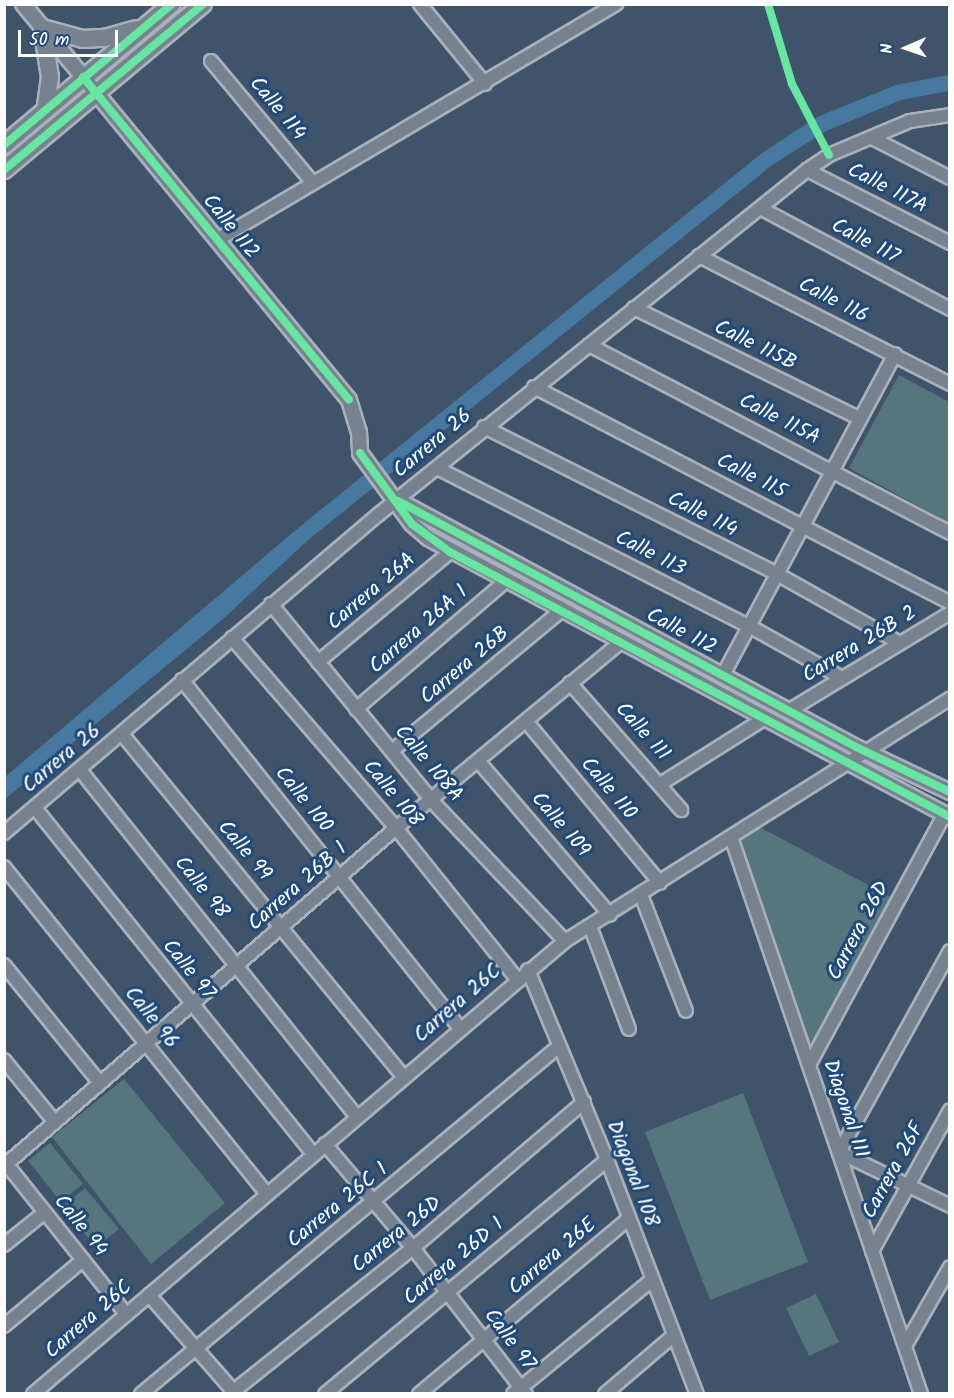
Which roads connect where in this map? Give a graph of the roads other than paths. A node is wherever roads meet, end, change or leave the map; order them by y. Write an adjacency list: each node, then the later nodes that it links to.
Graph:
1 (23, 4): 7 (street, Calle 112)
2 (172, 4): 6 (main road)
3 (203, 4): 11 (main road)
4 (420, 4): 10 (street)
5 (610, 6): 10 (street)
6 (147, 23): 7 (main road); 9 (main road)
7 (42, 28): 9 (street, Calle 112); 12 (main road)
8 (211, 61): 19 (street, Calle 114)
9 (83, 77): 11 (street, Calle 112); 12 (main road)
10 (484, 84): 19 (street)
11 (97, 94): 16 (main road); 21 (street, Calle 112)
12 (45, 111): 15 (main road)
13 (950, 115): 14 (street, Carrera 26)
14 (872, 138): 17 (street, Carrera 26); 18 (street)
15 (4, 145)
16 (4, 170)
17 (807, 170): 20 (street, Carrera 26); 22 (street, Calle 117A)
18 (950, 178)
19 (313, 183): 21 (street)
20 (762, 209): 23 (street, Carrera 26); 25 (street, Calle 117)
21 (217, 240): 34 (street, Calle 112)
22 (950, 243)
23 (699, 256): 24 (street, Carrera 26); 27 (street, Calle 116)
24 (634, 308): 26 (street, Carrera 26); 30 (street, Calle 115B)
25 (950, 309)
26 (589, 345): 29 (street, Carrera 26); 33 (street, Calle 115A)
27 (895, 354): 28 (street, Calle 116); 30 (street)
28 (950, 384)
29 (534, 387): 31 (street, Carrera 26); 35 (street, Calle 115)
30 (859, 418): 33 (street)
31 (484, 427): 32 (street, Carrera 26); 38 (street, Calle 114)
32 (437, 468): 34 (street, Carrera 26); 44 (street, Calle 113)
33 (832, 469): 35 (street); 36 (street, Calle 115A)
34 (393, 496): 37 (street, Calle 112); 41 (street, Carrera 26); 49 (street, Calle 112)
35 (803, 525): 38 (street); 40 (street, Calle 115)
36 (950, 533)
37 (450, 552): 39 (street, Calle 112); 48 (street, Carrera 26A)
38 (777, 574): 44 (street); 47 (street, Calle 114)
39 (507, 580): 42 (street, Calle 112); 54 (street, Carrera 26A 1)
40 (950, 603)
41 (271, 604): 45 (street, Carrera 26); 48 (street, Calle 108A)
42 (562, 610): 46 (street, Calle 112); 59 (street, Carrera 26B)
43 (950, 613): 47 (street, Carrera 26B 2)
44 (749, 626): 49 (street); 50 (street, Calle 113)
45 (232, 638): 51 (street, Carrera 26); 70 (street, Calle 108)
46 (621, 642): 52 (street, Carrera 26B 1); 56 (street, Calle 112)
47 (900, 643): 50 (street, Carrera 26B 2)
48 (318, 662): 54 (street, Calle 108A)
49 (723, 675): 55 (street, Calle 112)
50 (842, 678): 55 (street, Carrera 26B 2)
51 (182, 680): 58 (street, Carrera 26); 74 (street, Calle 100)
52 (570, 683): 57 (street, Carrera 26B 1); 64 (street, Calle 111)
53 (950, 699): 60 (street, Carrera 26C)
54 (356, 709): 59 (street, Calle 108A)
55 (790, 710): 60 (street, Calle 112)
56 (762, 720): 62 (street, Calle 112); 64 (street)
57 (526, 721): 61 (street, Carrera 26B 1); 75 (street, Calle 110)
58 (122, 734): 63 (street, Carrera 26); 79 (street, Calle 99)
59 (392, 751): 66 (street, Calle 108A)
60 (866, 752): 62 (street, Carrera 26C); 65 (street, Calle 112)
61 (479, 762): 66 (street, Carrera 26B 1); 77 (street, Calle 109)
62 (847, 764): 69 (street, Calle 112); 72 (street, Carrera 26C)
63 (80, 770): 67 (street, Carrera 26); 82 (street, Calle 98)
64 (662, 783): 68 (street, Calle 111)
65 (950, 792)
66 (432, 801): 70 (street, Carrera 26B 1); 80 (street, Calle 108A)
67 (34, 808): 71 (street, Carrera 26); 86 (street, Calle 97)
68 (681, 810)
69 (947, 816): 93 (street, Carrera 26D)
70 (396, 828): 74 (street, Carrera 26B 1); 85 (street, Calle 108)
71 (4, 833)
72 (731, 837): 75 (street, Carrera 26C); 93 (street, Diagonal 111)
73 (4, 867): 90 (street, Calle 96)
74 (340, 877): 79 (street, Carrera 26B 1); 88 (street, Calle 100)
75 (660, 883): 76 (street, Carrera 26C)
76 (641, 895): 77 (street, Carrera 26C); 87 (street)
77 (610, 915): 78 (street, Carrera 26C)
78 (590, 926): 80 (street, Carrera 26C); 89 (street)
79 (282, 927): 82 (street, Carrera 26B 1); 94 (street, Calle 99)
80 (565, 941): 84 (street, Carrera 26C)
81 (950, 951): 101 (street)
82 (238, 964): 86 (street, Carrera 26B 1); 98 (street, Calle 98)
83 (4, 965): 95 (street)
84 (528, 970): 85 (street, Carrera 26C); 91 (street, Diagonal 108)
85 (517, 979): 88 (street, Carrera 26C)
86 (190, 1005): 90 (street, Carrera 26B 1); 102 (street, Calle 97)
87 (686, 1011)
88 (460, 1028): 94 (street, Carrera 26C)
89 (629, 1029)
90 (146, 1042): 95 (street, Carrera 26B 1); 106 (street, Calle 96)
91 (558, 1047): 96 (street, Diagonal 108); 107 (street, Carrera 26C 1)
92 (4, 1060): 99 (street)
93 (809, 1065): 101 (street, Diagonal 111)
94 (404, 1077): 98 (street, Carrera 26C)
95 (100, 1083): 99 (street, Carrera 26B 1)
96 (584, 1102): 103 (street, Diagonal 108); 112 (street, Carrera 26D)
97 (950, 1110): 105 (street, Carrera 26F)
98 (357, 1117): 100 (street, Carrera 26C)
99 (54, 1121): 104 (street, Carrera 26B 1)
100 (325, 1144): 102 (street, Carrera 26C); 107 (street, Calle 97)
101 (839, 1152): 105 (street); 113 (street, Diagonal 111)
102 (313, 1154): 106 (street, Carrera 26C)
103 (607, 1160): 110 (street, Diagonal 108); 117 (street, Carrera 26D 1)
104 (5, 1164): 109 (street, Calle 94)
105 (909, 1185): 108 (street); 113 (street, Carrera 26F)
106 (267, 1194): 118 (street, Carrera 26C)
107 (373, 1205): 112 (street, Calle 97); 124 (street, Carrera 26C 1)
108 (950, 1206)
109 (44, 1213): 111 (street); 114 (street, Calle 94)
110 (628, 1219): 116 (street, Diagonal 108); 122 (street, Carrera 26E)
111 (4, 1245)
112 (413, 1248): 117 (street, Calle 97); 126 (street, Carrera 26D)
113 (872, 1251): 123 (street, Diagonal 111)
114 (83, 1260): 119 (street, Calle 94); 120 (street)
115 (950, 1267): 123 (street)
116 (652, 1280): 121 (street, Diagonal 108); 125 (street)
117 (449, 1293): 122 (street, Calle 97); 130 (street, Carrera 26D 1)
118 (149, 1295): 119 (street, Carrera 26C); 124 (street)
119 (126, 1314): 128 (street, Carrera 26C)
120 (4, 1326)
121 (673, 1336): 127 (street, Diagonal 108); 132 (street)
122 (485, 1340): 125 (street, Calle 97); 131 (street, Carrera 26E)
123 (905, 1346): 133 (street, Diagonal 111)
124 (196, 1347): 126 (street); 129 (street, Carrera 26C 1)
125 (520, 1391)
126 (233, 1393)
127 (696, 1393)
128 (33, 1394)
129 (141, 1394)
130 (325, 1394)
131 (420, 1394)
132 (605, 1394)
133 (921, 1394)

